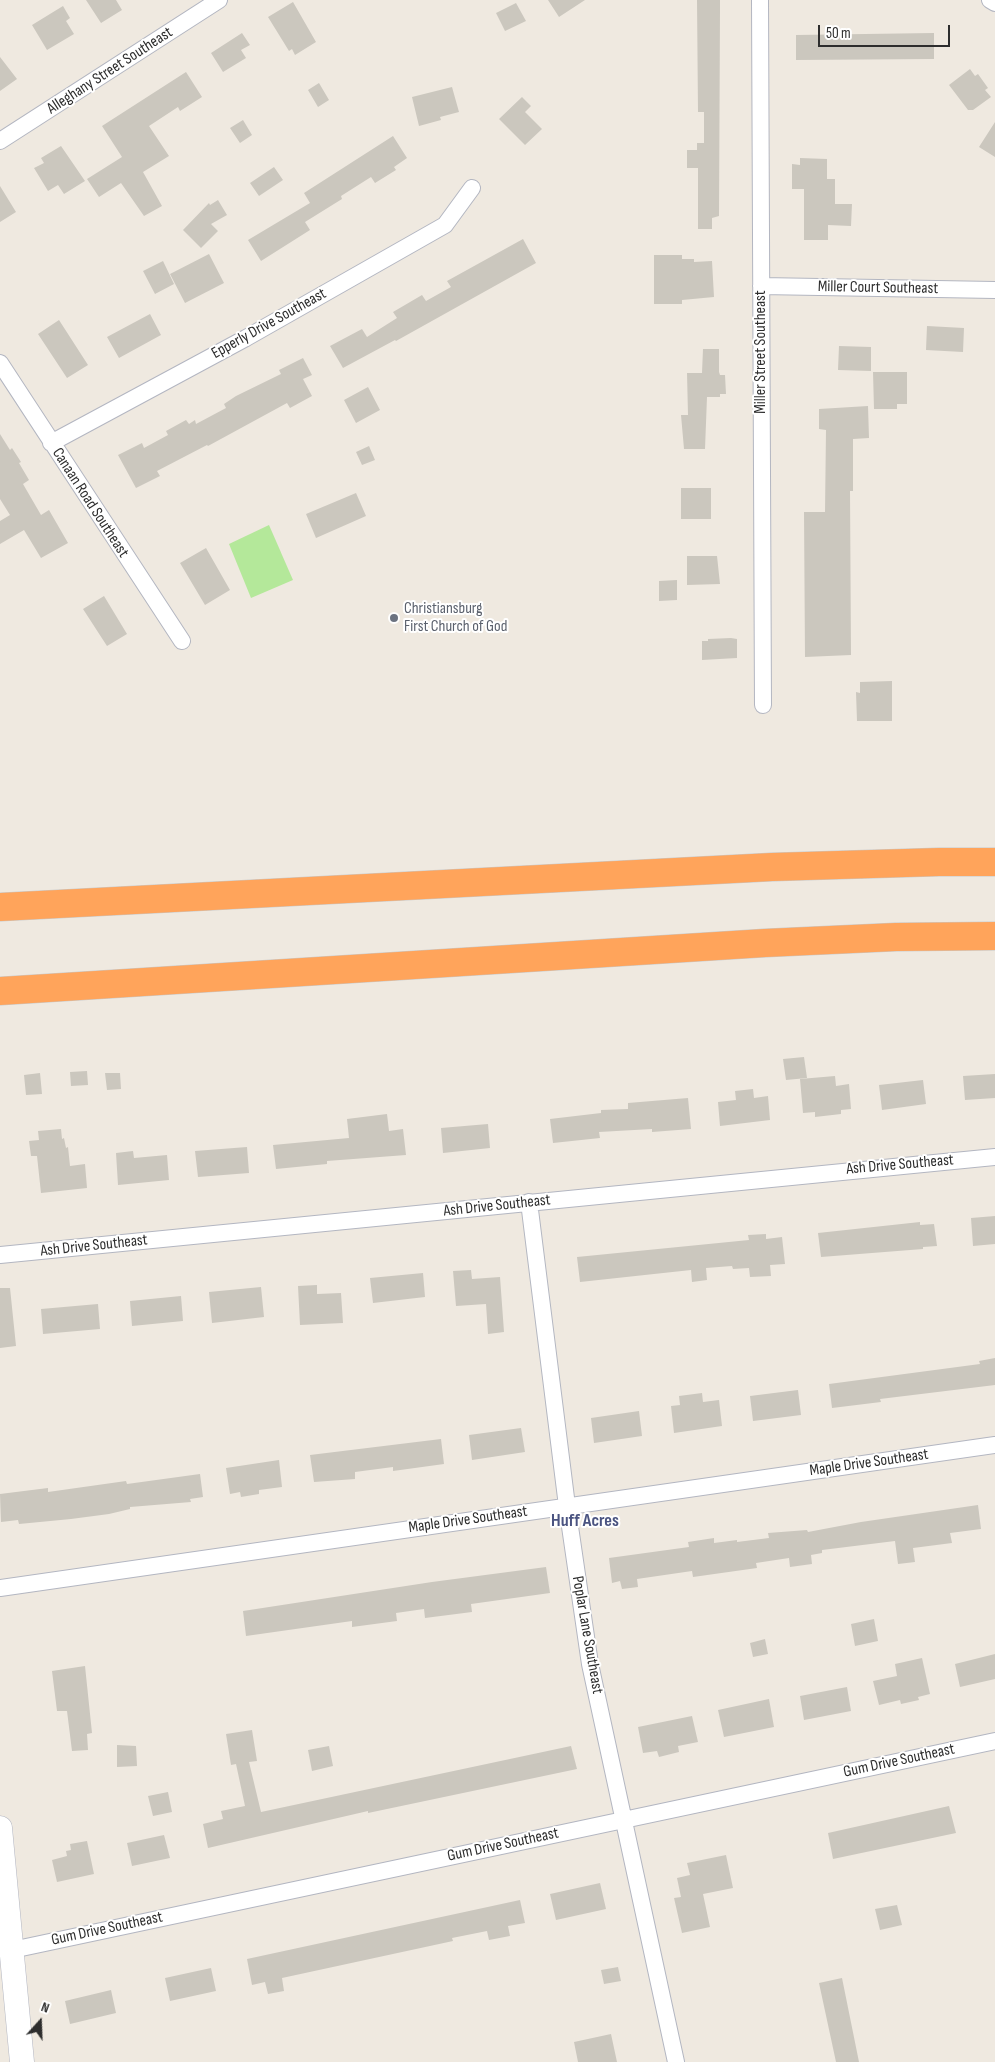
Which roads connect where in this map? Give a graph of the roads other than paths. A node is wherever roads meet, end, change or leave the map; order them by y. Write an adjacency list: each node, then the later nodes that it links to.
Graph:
1 (220, 0): 5 (street, Alleghany Street Southeast)
2 (760, 0): 7 (street, Miller Street Southeast)
3 (990, 0): 4 (street)
4 (995, 4)
5 (0, 141)
6 (472, 188): 10 (street, Epperly Drive Southeast)
7 (761, 286): 8 (street, Miller Court Southeast); 12 (street, Miller Street Southeast)
8 (995, 290)
9 (0, 362): 10 (street, Canaan Road Southeast)
10 (51, 443): 11 (street, Canaan Road Southeast)
11 (182, 641)
12 (763, 705)
13 (995, 862): 14 (highway)
14 (0, 907)
15 (995, 936): 16 (highway)
16 (0, 991)
17 (995, 1157): 18 (street, Ash Drive Southeast)
18 (529, 1202): 19 (street, Ash Drive Southeast); 21 (street, Poplar Lane Southeast)
19 (0, 1255)
20 (995, 1445): 21 (street, Maple Drive Southeast)
21 (566, 1506): 22 (street, Maple Drive Southeast); 24 (street, Poplar Lane Southeast)
22 (0, 1588)
23 (995, 1741): 24 (street, Gum Drive Southeast)
24 (624, 1819): 26 (street, Gum Drive Southeast); 28 (street, Poplar Lane Southeast)
25 (0, 1828): 26 (main road)
26 (12, 1950): 27 (main road)
27 (22, 2062)
28 (676, 2062)

